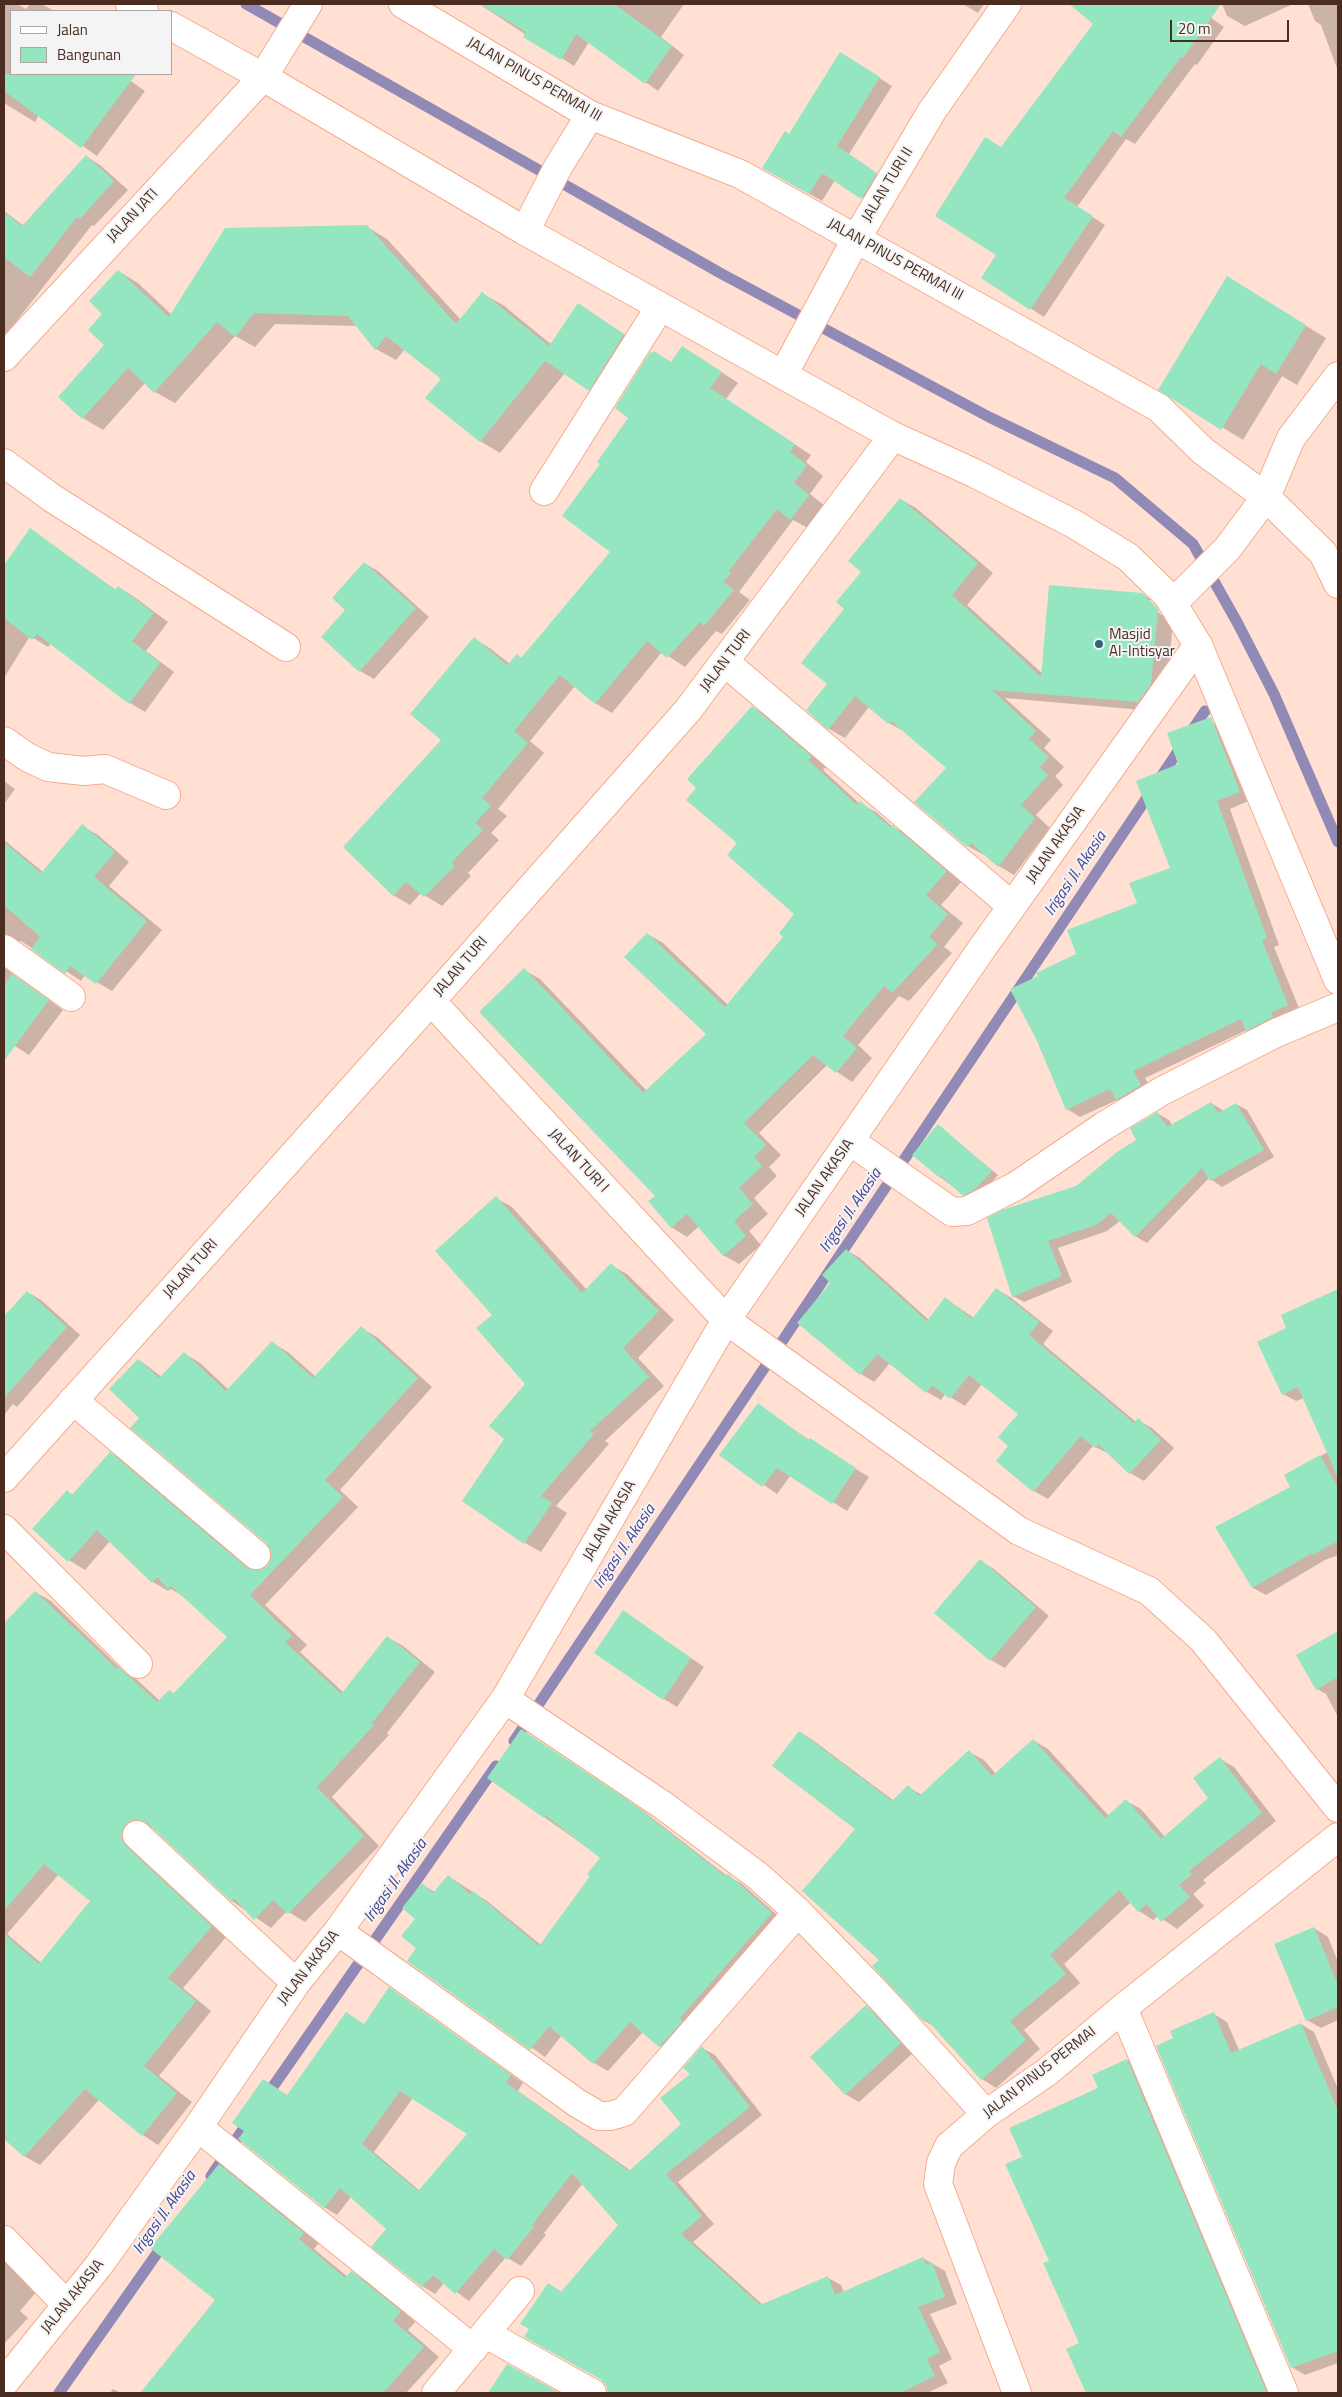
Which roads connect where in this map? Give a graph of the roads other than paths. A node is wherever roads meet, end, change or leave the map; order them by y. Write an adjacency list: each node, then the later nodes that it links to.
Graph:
1 (130, 4): 5 (street)
2 (308, 4): 7 (street, JALAN JATI)
3 (403, 4): 8 (street, JALAN PINUS PERMAI III)
4 (1007, 4): 10 (street, JALAN TURI II)
5 (142, 10)
6 (172, 27): 7 (street)
7 (263, 77): 9 (street); 12 (street, JALAN JATI)
8 (590, 115): 9 (street); 10 (street, JALAN PINUS PERMAI III)
9 (530, 222): 11 (street)
10 (856, 239): 13 (street, JALAN TURI II); 18 (street, JALAN PINUS PERMAI III)
11 (660, 307): 13 (street); 17 (street)
12 (4, 357)
13 (789, 363): 15 (street)
14 (1338, 376): 18 (street)
15 (893, 436): 20 (street); 23 (street, JALAN TURI)
16 (4, 463): 22 (street)
17 (544, 491)
18 (1266, 497): 19 (street, JALAN PINUS PERMAI III); 20 (street)
19 (1338, 584)
20 (1173, 603): 21 (street)
21 (1198, 645): 26 (street, JALAN AKASIA); 28 (street)
22 (286, 647)
23 (726, 663): 26 (street); 30 (street, JALAN TURI)
24 (4, 741): 25 (street)
25 (166, 795)
26 (1012, 906): 32 (street, JALAN AKASIA)
27 (4, 949): 29 (street)
28 (1338, 980)
29 (71, 997)
30 (431, 1002): 33 (street, JALAN TURI I); 34 (street, JALAN TURI)
31 (1338, 1007): 32 (street)
32 (850, 1141): 33 (street, JALAN AKASIA)
33 (726, 1320): 39 (street, JALAN AKASIA); 40 (street, JALAN TURI I)
34 (73, 1400): 35 (street, JALAN TURI); 37 (street)
35 (4, 1478)
36 (4, 1528): 38 (street)
37 (256, 1555)
38 (138, 1664)
39 (506, 1699): 43 (street); 44 (street, JALAN AKASIA)
40 (1338, 1808)
41 (137, 1835): 45 (street)
42 (1338, 1837): 46 (street, JALAN PINUS PERMAI)
43 (798, 1912): 44 (street); 47 (street)
44 (338, 1931): 45 (street, JALAN AKASIA)
45 (296, 1983): 48 (street, JALAN AKASIA)
46 (1123, 2008): 47 (street, JALAN PINUS PERMAI); 57 (street)
47 (986, 2114): 56 (street, JALAN PINUS PERMAI)
48 (198, 2127): 51 (street, JALAN AKASIA); 52 (street)
49 (4, 2240): 51 (street)
50 (520, 2291): 52 (street)
51 (67, 2305): 53 (street, JALAN AKASIA)
52 (480, 2341): 54 (street); 55 (street)
53 (4, 2383)
54 (436, 2393)
55 (592, 2393)
56 (1017, 2393)
57 (1284, 2393)

